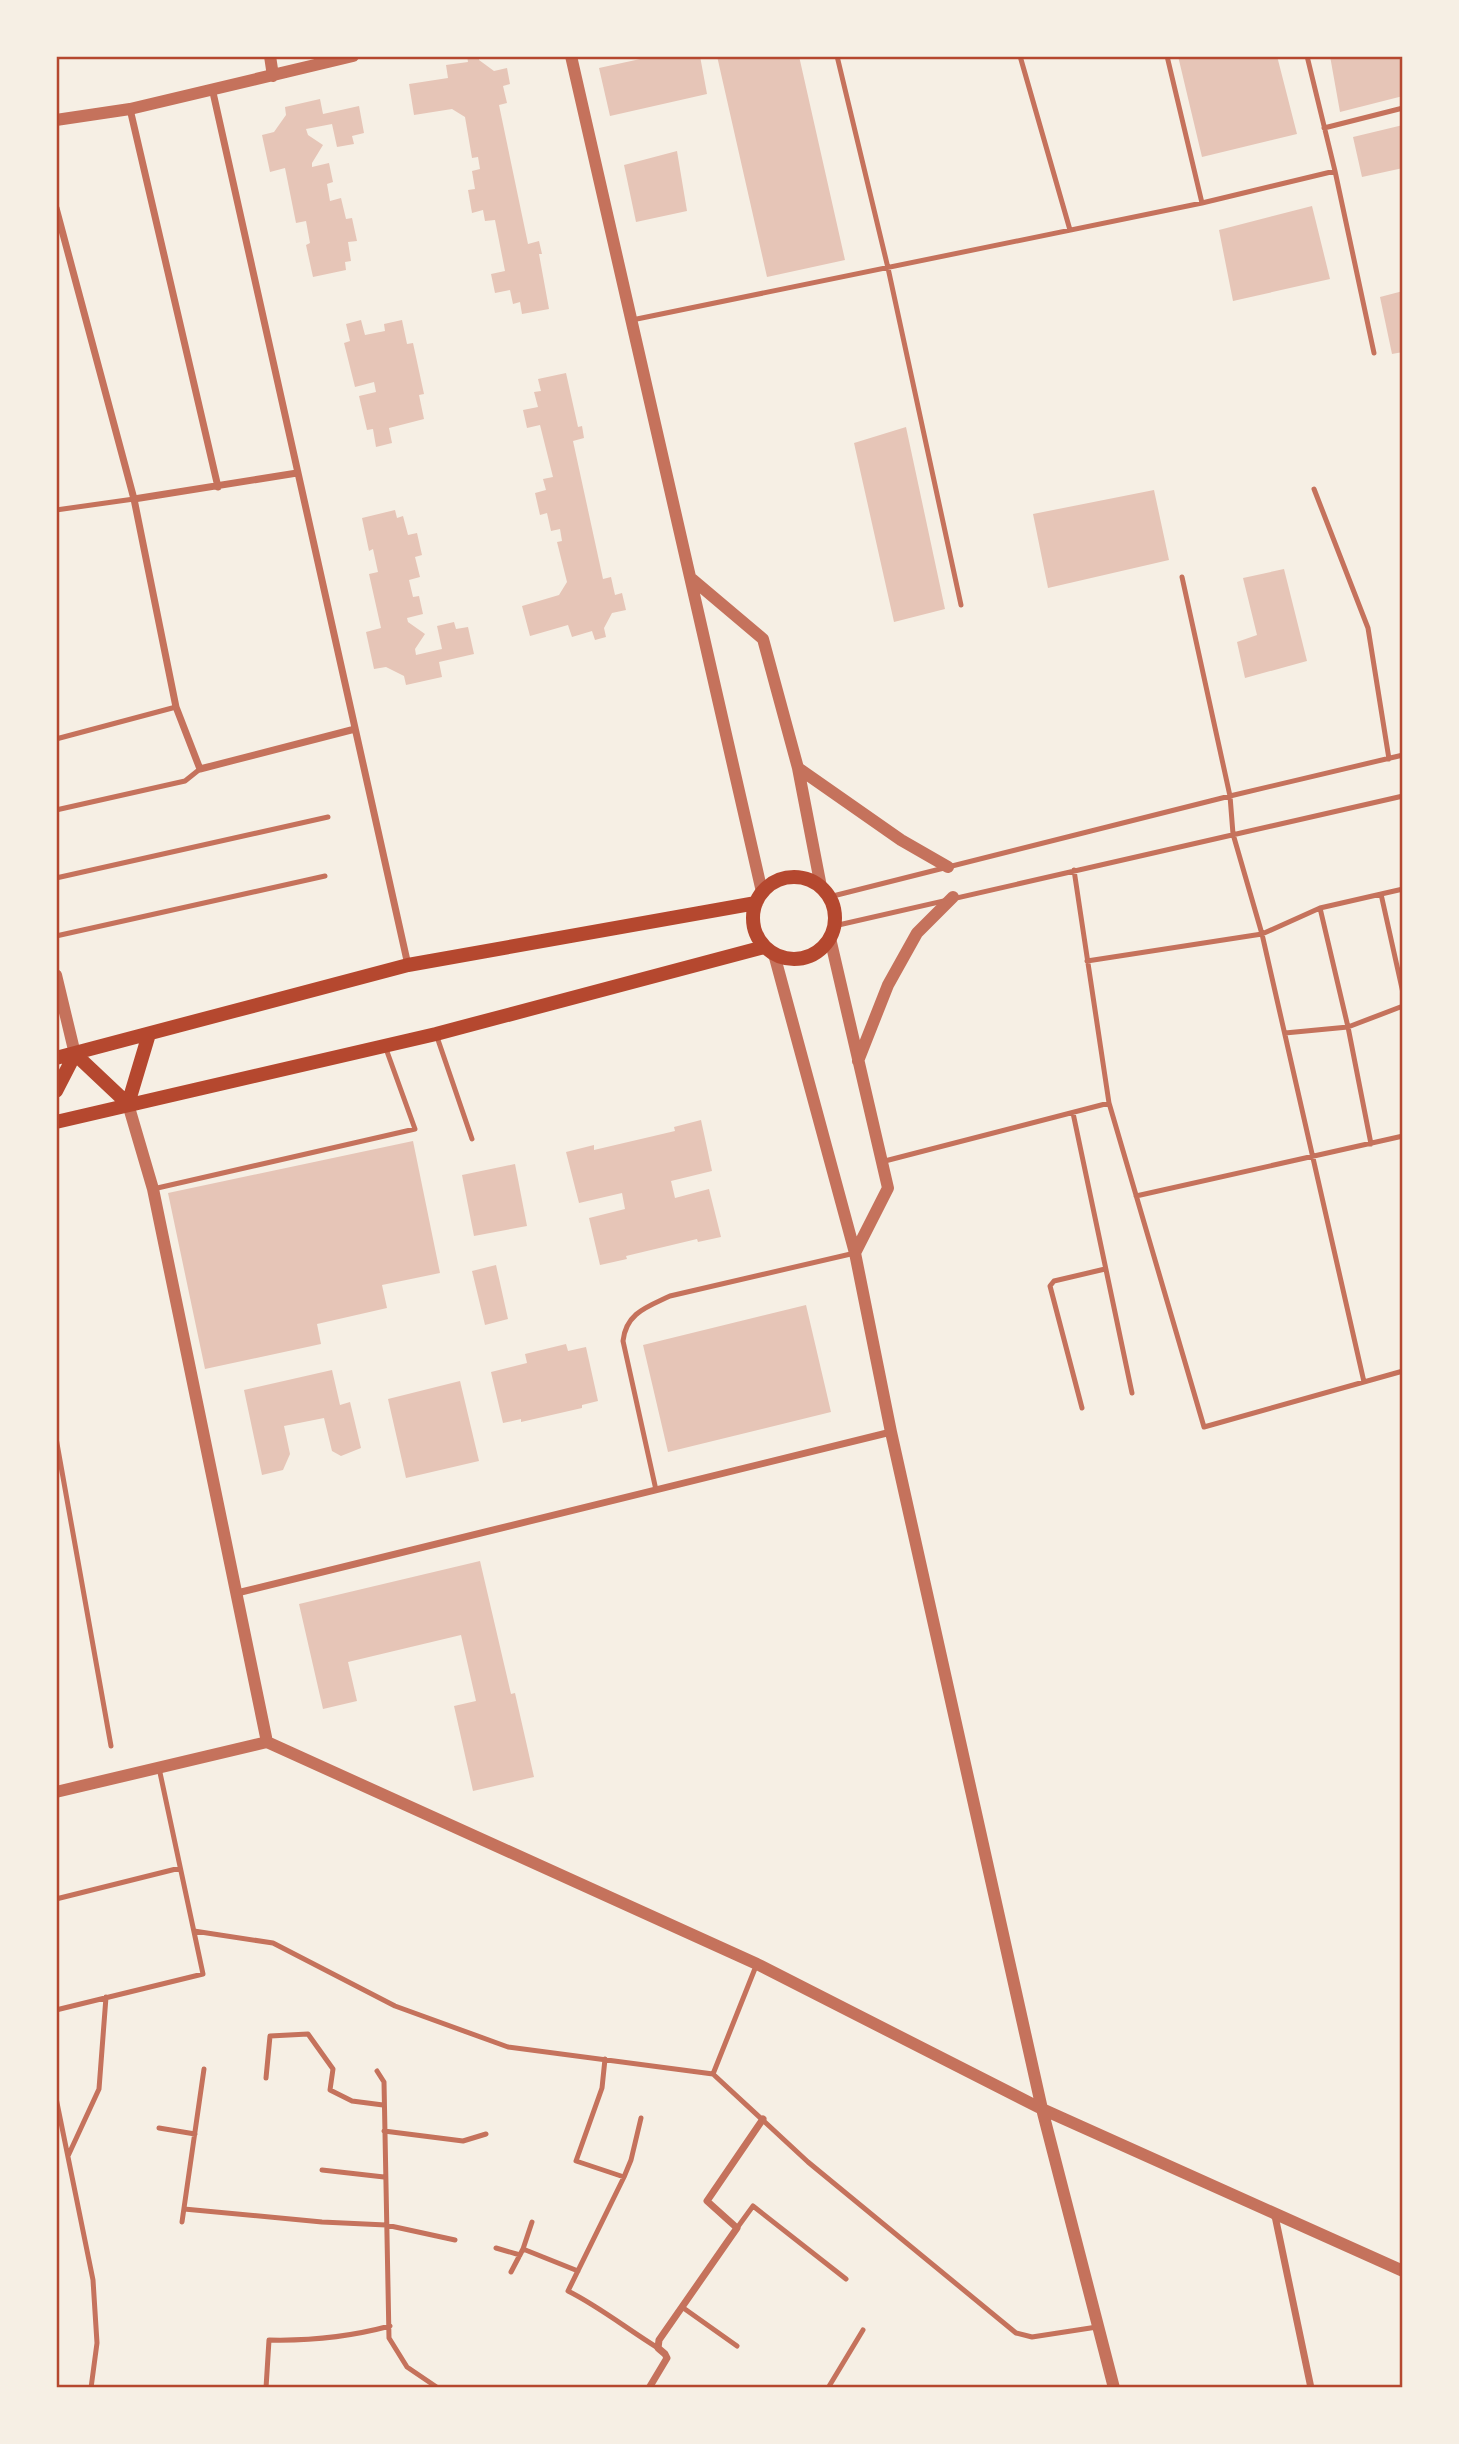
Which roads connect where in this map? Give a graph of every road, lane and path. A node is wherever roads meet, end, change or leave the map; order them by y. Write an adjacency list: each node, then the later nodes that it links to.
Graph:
1 (270, 56): 8 (street)
2 (352, 56): 8 (street)
3 (571, 56): 19 (street)
4 (837, 56): 18 (lane)
5 (1020, 56): 17 (lane)
6 (1167, 56): 15 (lane)
7 (1307, 56): 13 (lane)
8 (273, 76): 9 (street)
9 (212, 89): 11 (street); 21 (street)
10 (1403, 108): 13 (lane)
11 (130, 109): 12 (street); 22 (street)
12 (56, 120)
13 (1324, 128): 14 (lane)
14 (1335, 170): 15 (lane); 20 (lane)
15 (1202, 203): 17 (lane)
16 (56, 208): 24 (street)
17 (1070, 230): 18 (lane)
18 (888, 268): 19 (lane); 28 (lane)
19 (632, 320): 27 (street)
20 (1374, 353)
21 (297, 473): 22 (street); 30 (street)
22 (218, 487): 24 (street)
23 (1314, 489): 33 (lane)
24 (134, 499): 25 (lane); 29 (street)
25 (56, 510)
26 (1182, 577): 36 (lane)
27 (692, 579): 34 (street); 48 (street)
28 (961, 605)
29 (176, 707): 31 (lane); 35 (street)
30 (355, 729): 35 (street); 56 (street)
31 (56, 739)
32 (1403, 755): 33 (lane)
33 (1389, 759): 36 (lane)
34 (798, 768): 41 (street); 46 (street)
35 (200, 769): 38 (lane)
36 (1230, 796): 40 (lane); 41 (lane)
37 (1403, 796): 40 (lane)
38 (56, 810)
39 (328, 817): 44 (lane)
40 (1233, 834): 42 (lane); 52 (lane)
41 (948, 867): 46 (lane)
42 (1074, 870): 49 (lane); 55 (lane)
43 (325, 876): 53 (lane)
44 (56, 878)
45 (1403, 889): 47 (lane)
46 (825, 892): 48 (main road); 51 (main road)
47 (1381, 894): 50 (lane); 58 (lane)
48 (759, 897): 54 (main road); 56 (main road)
49 (953, 897): 51 (lane); 67 (street)
50 (1320, 908): 52 (lane); 60 (lane)
51 (832, 932): 54 (main road); 67 (street)
52 (1262, 933): 55 (lane); 61 (lane)
53 (56, 936)
54 (769, 950): 63 (main road); 80 (street)
55 (1087, 961): 69 (lane)
56 (408, 965): 62 (main road)
57 (56, 975): 65 (street)
58 (1403, 993)
59 (1403, 1006): 60 (lane)
60 (1348, 1027): 61 (lane); 75 (lane)
61 (1285, 1033): 76 (lane)
62 (149, 1034): 65 (main road); 70 (main road)
63 (436, 1034): 64 (main road); 74 (lane)
64 (385, 1046): 70 (main road); 78 (lane)
65 (75, 1054): 66 (main road); 68 (main road); 70 (main road)
66 (56, 1058)
67 (858, 1061): 77 (street)
68 (56, 1091)
69 (1109, 1103): 71 (lane); 79 (lane)
70 (128, 1104): 72 (main road); 78 (street)
71 (1073, 1113): 77 (lane); 81 (lane)
72 (56, 1122)
73 (1403, 1136): 75 (lane)
74 (472, 1139)
75 (1371, 1144): 76 (lane)
76 (1312, 1157): 79 (lane); 83 (lane)
77 (881, 1162): 80 (street)
78 (153, 1188): 89 (street)
79 (1136, 1196): 83 (lane)
80 (855, 1253): 86 (street); 88 (lane)
81 (1105, 1269): 84 (lane); 85 (lane)
82 (1403, 1371): 83 (lane)
83 (1364, 1382)
84 (1132, 1393)
85 (1082, 1408)
86 (891, 1432): 88 (street); 107 (street)
87 (56, 1438): 91 (lane)
88 (656, 1490): 89 (street)
89 (237, 1593): 90 (street)
90 (267, 1742): 92 (street); 97 (street)
91 (111, 1746)
92 (159, 1768): 93 (street); 94 (lane)
93 (56, 1792)
94 (180, 1868): 95 (lane); 96 (lane)
95 (56, 1899)
96 (194, 1931): 98 (lane); 100 (lane)
97 (757, 1964): 103 (lane); 107 (street)
98 (107, 1997): 99 (lane); 114 (lane)
99 (56, 2010)
100 (605, 2059): 103 (lane); 117 (lane)
101 (204, 2069): 112 (lane)
102 (377, 2071): 106 (lane)
103 (713, 2074): 109 (lane)
104 (265, 2078): 106 (lane)
105 (56, 2098): 114 (lane)
106 (383, 2105): 111 (lane)
107 (1042, 2109): 119 (street); 133 (street)
108 (641, 2118): 117 (lane)
109 (763, 2119): 123 (street); 133 (lane)
110 (159, 2128): 112 (lane)
111 (384, 2131): 113 (lane); 116 (lane)
112 (195, 2134): 118 (lane)
113 (486, 2134)
114 (68, 2156): 137 (lane)
115 (322, 2170): 116 (lane)
116 (384, 2177): 122 (lane)
117 (624, 2177): 129 (lane)
118 (184, 2209): 120 (lane); 122 (lane)
119 (1275, 2216): 127 (street); 143 (street)
120 (182, 2222)
121 (532, 2222): 126 (lane)
122 (386, 2225): 124 (lane); 132 (lane)
123 (737, 2228): 130 (lane); 131 (street)
124 (455, 2240)
125 (496, 2248): 126 (lane)
126 (521, 2252): 128 (lane); 129 (lane)
127 (1403, 2271)
128 (512, 2272)
129 (578, 2272): 136 (lane)
130 (846, 2279)
131 (682, 2306): 135 (lane); 136 (street)
132 (390, 2326): 138 (lane); 139 (lane)
133 (1099, 2327): 142 (street)
134 (863, 2330): 141 (lane)
135 (737, 2346)
136 (658, 2347): 140 (street)
137 (91, 2388)
138 (265, 2388)
139 (438, 2388)
140 (649, 2388)
141 (828, 2388)
142 (1114, 2388)
143 (1311, 2388)

